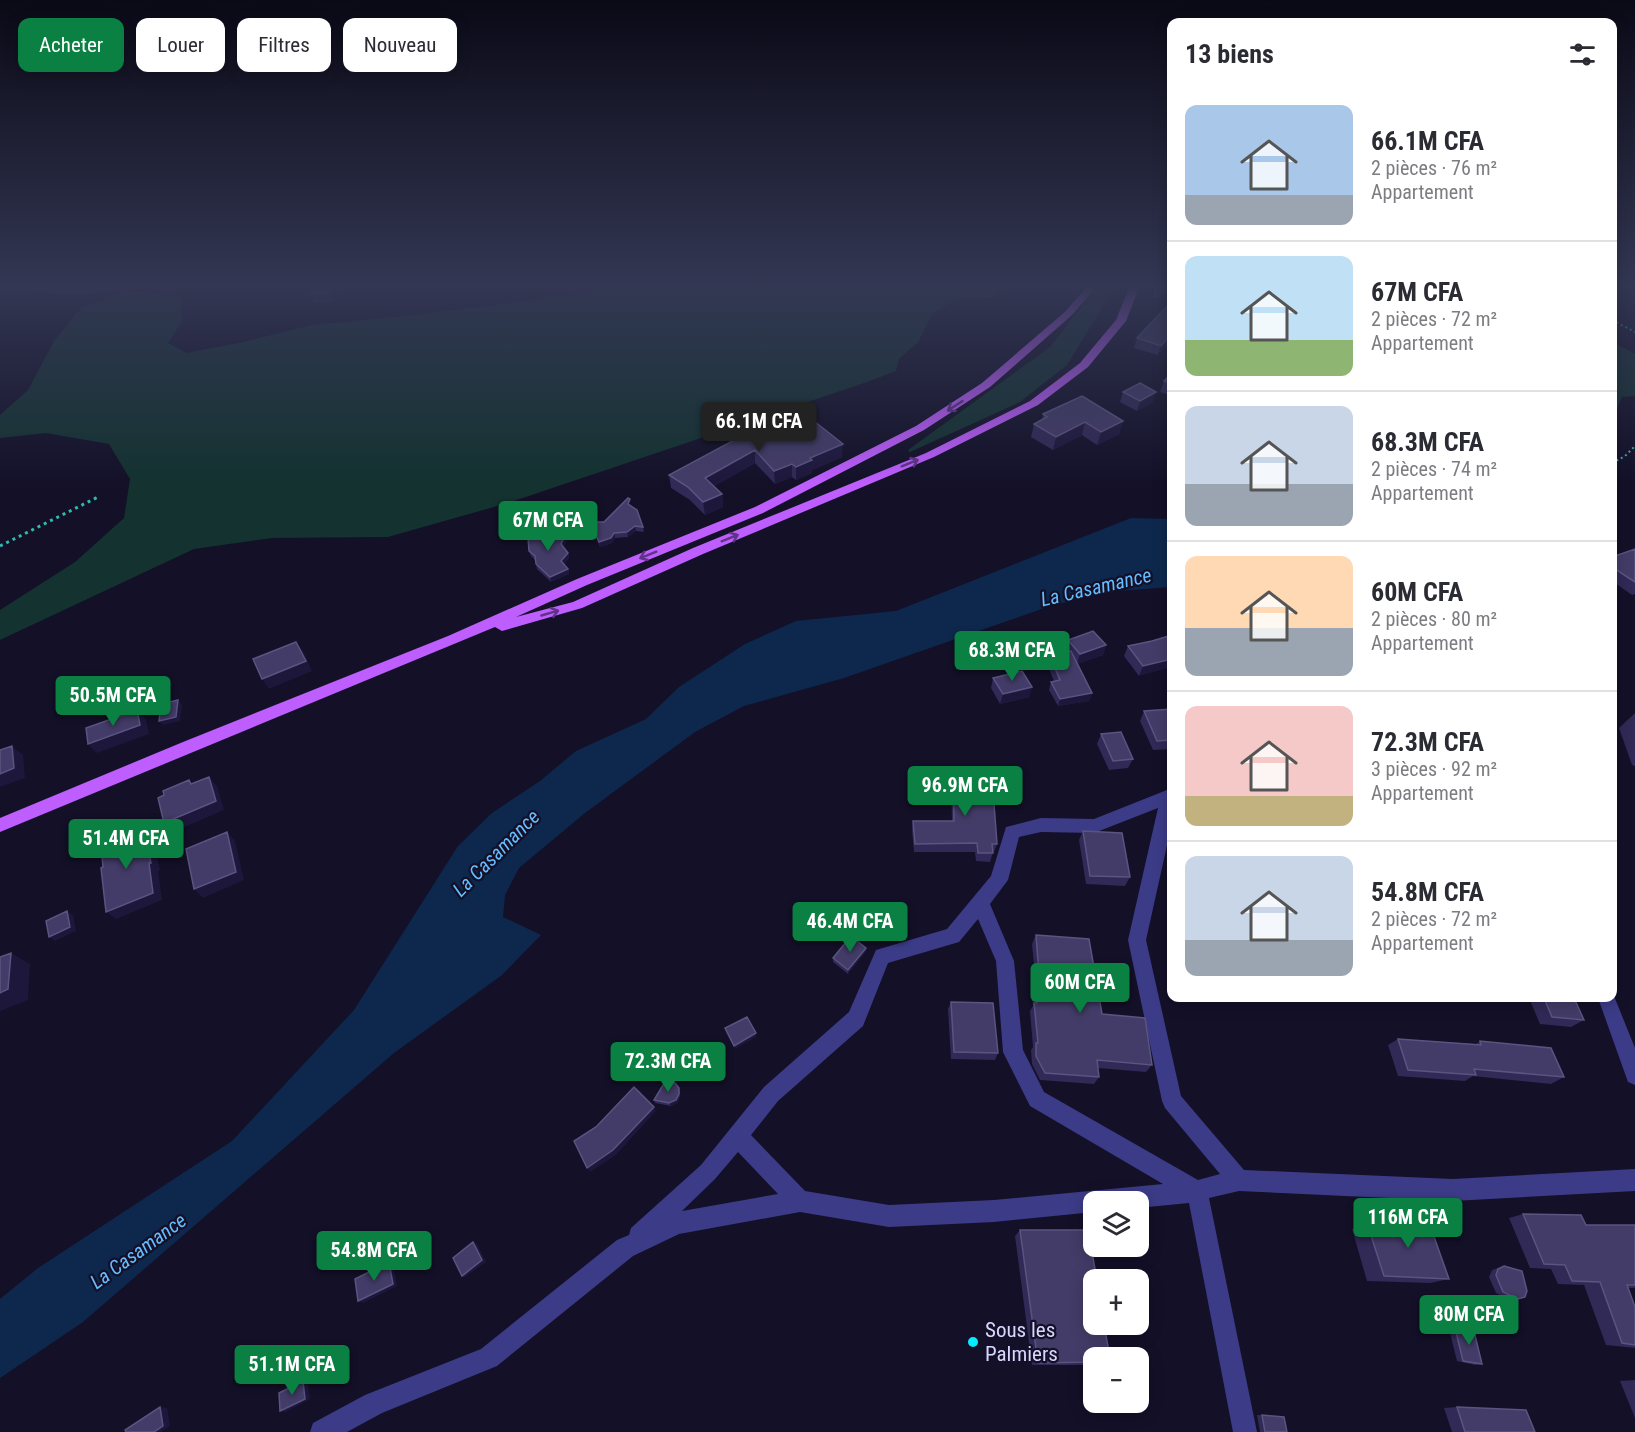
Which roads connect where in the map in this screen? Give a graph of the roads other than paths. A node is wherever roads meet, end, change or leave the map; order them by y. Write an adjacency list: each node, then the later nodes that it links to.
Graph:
1 (1025, 352): 3 (main road, one-way to 3)
2 (1095, 352): 3 (main road, one-way to 2)
3 (453, 640): 6 (main road)
4 (1167, 797): 7 (street)
5 (1167, 809): 11 (street)
6 (0, 825)
7 (980, 902): 10 (street); 13 (street)
8 (1608, 1002): 9 (street)
9 (1635, 1075)
10 (737, 1136): 14 (street); 15 (street)
11 (1239, 1180): 12 (street); 13 (street)
12 (1635, 1180)
13 (1197, 1191): 14 (street); 17 (street)
14 (800, 1201): 15 (street)
15 (626, 1248): 16 (street)
16 (322, 1432)
17 (1245, 1432)

